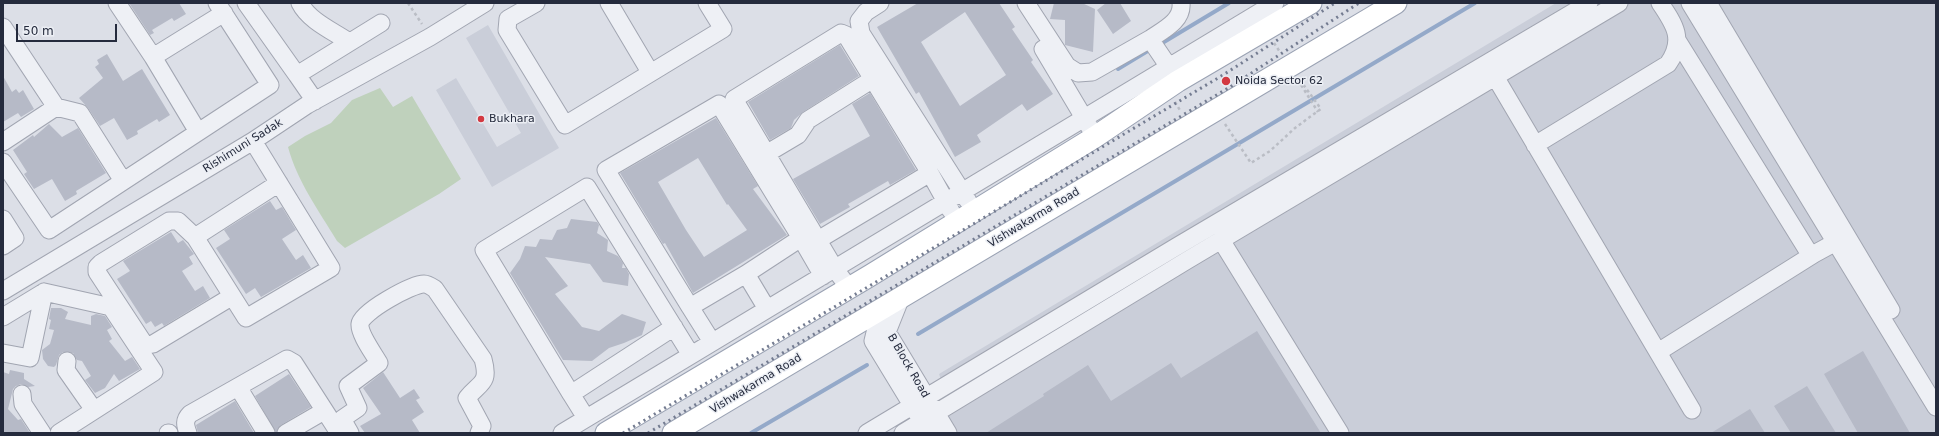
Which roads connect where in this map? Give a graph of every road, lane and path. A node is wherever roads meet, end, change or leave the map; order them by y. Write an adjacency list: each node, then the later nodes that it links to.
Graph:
1 (117, 3): 30 (street)
2 (246, 3): 34 (street)
3 (300, 3): 29 (street)
4 (408, 3): 22 (path)
5 (536, 3): 23 (street)
6 (609, 3): 33 (street)
7 (707, 3): 33 (street)
8 (880, 3): 53 (street)
9 (1015, 3): 42 (street)
10 (1026, 3): 27 (street)
11 (1181, 3): 27 (street)
12 (1275, 3): 36 (street)
13 (1311, 3): 36 (main road)
14 (1396, 3): 31 (main road, Vishwakarma Road)
15 (1590, 3): 32 (street)
16 (1619, 3): 32 (street)
17 (1660, 3): 28 (street)
18 (1690, 3): 61 (street)
19 (1708, 3): 82 (street)
20 (484, 4): 23 (street); 37 (street, Rishimuni Sadak)
21 (220, 8): 30 (street); 43 (street)
22 (417, 16)
23 (508, 19): 33 (street)
24 (381, 22): 29 (street)
25 (3, 27): 38 (street)
26 (1270, 37): 31 (path)
27 (1150, 38): 36 (street)
28 (1677, 40): 47 (street); 63 (street)
29 (350, 42): 34 (street)
30 (153, 57): 43 (street)
31 (1289, 66): 39 (main road, Vishwakarma Road); 40 (path); 40 (path)
32 (1491, 70): 47 (street); 60 (street); 85 (street)
33 (650, 72)
34 (297, 75): 37 (street)
35 (873, 79): 48 (street); 48 (street); 50 (street)
36 (1173, 82): 41 (path); 42 (street); 44 (main road)
37 (314, 101): 45 (street, Rishimuni Sadak)
38 (56, 107): 46 (street); 51 (street)
39 (1216, 110): 40 (path); 70 (main road, Vishwakarma Road)
40 (1318, 112)
41 (1184, 117)
42 (1084, 118): 44 (street); 53 (street)
43 (198, 132): 51 (street)
44 (1095, 137): 55 (main road)
45 (253, 141): 52 (street); 67 (street, Rishimuni Sadak)
46 (3, 142)
47 (1535, 145): 77 (street)
48 (766, 154): 59 (street)
49 (3, 162): 51 (street)
50 (930, 173): 54 (street); 59 (street)
51 (123, 181)
52 (279, 183): 57 (street); 69 (street)
53 (962, 192): 54 (street); 55 (street)
54 (946, 202): 55 (street); 64 (street)
55 (966, 217): 66 (main road)
56 (3, 218): 62 (street)
57 (195, 237): 69 (street); 69 (street)
58 (801, 238): 64 (street); 65 (street); 71 (street)
59 (818, 240): 64 (street)
60 (1221, 240): 91 (street); 106 (street)
61 (1836, 242): 63 (street); 86 (street)
62 (3, 246)
63 (1814, 254): 77 (street)
64 (829, 272): 66 (street); 72 (street)
65 (746, 274): 71 (street); 72 (street)
66 (849, 288): 101 (main road)
67 (3, 291)
68 (44, 292): 74 (street); 78 (street); 87 (street)
69 (231, 297)
70 (901, 297): 73 (main road, Vishwakarma Road); 85 (street, B Block Road)
71 (690, 307): 76 (street)
72 (767, 309): 76 (street)
73 (880, 310): 85 (street); 102 (main road, Vishwakarma Road)
74 (3, 317)
75 (674, 328): 79 (street); 84 (street); 84 (street)
76 (712, 342): 79 (street)
77 (1658, 352): 88 (street)
78 (3, 353)
79 (692, 355): 90 (street)
80 (67, 361): 87 (street)
81 (238, 386): 89 (street); 94 (street); 95 (street)
82 (1936, 386)
83 (22, 394): 92 (street)
84 (571, 394): 90 (street)
85 (920, 402): 91 (street); 103 (street)
86 (1936, 407)
87 (94, 410): 93 (street)
88 (1692, 410)
89 (324, 411): 96 (street); 97 (street)
90 (586, 418): 100 (street)
91 (929, 423): 104 (street); 105 (street)
92 (42, 433)
93 (59, 433)
94 (188, 433)
95 (266, 433)
96 (286, 433)
97 (339, 433)
98 (350, 433): 99 (street)
99 (479, 433)
100 (562, 433)
101 (606, 433)
102 (673, 433)
103 (867, 433)
104 (903, 433)
105 (948, 433)
106 (1340, 433)

